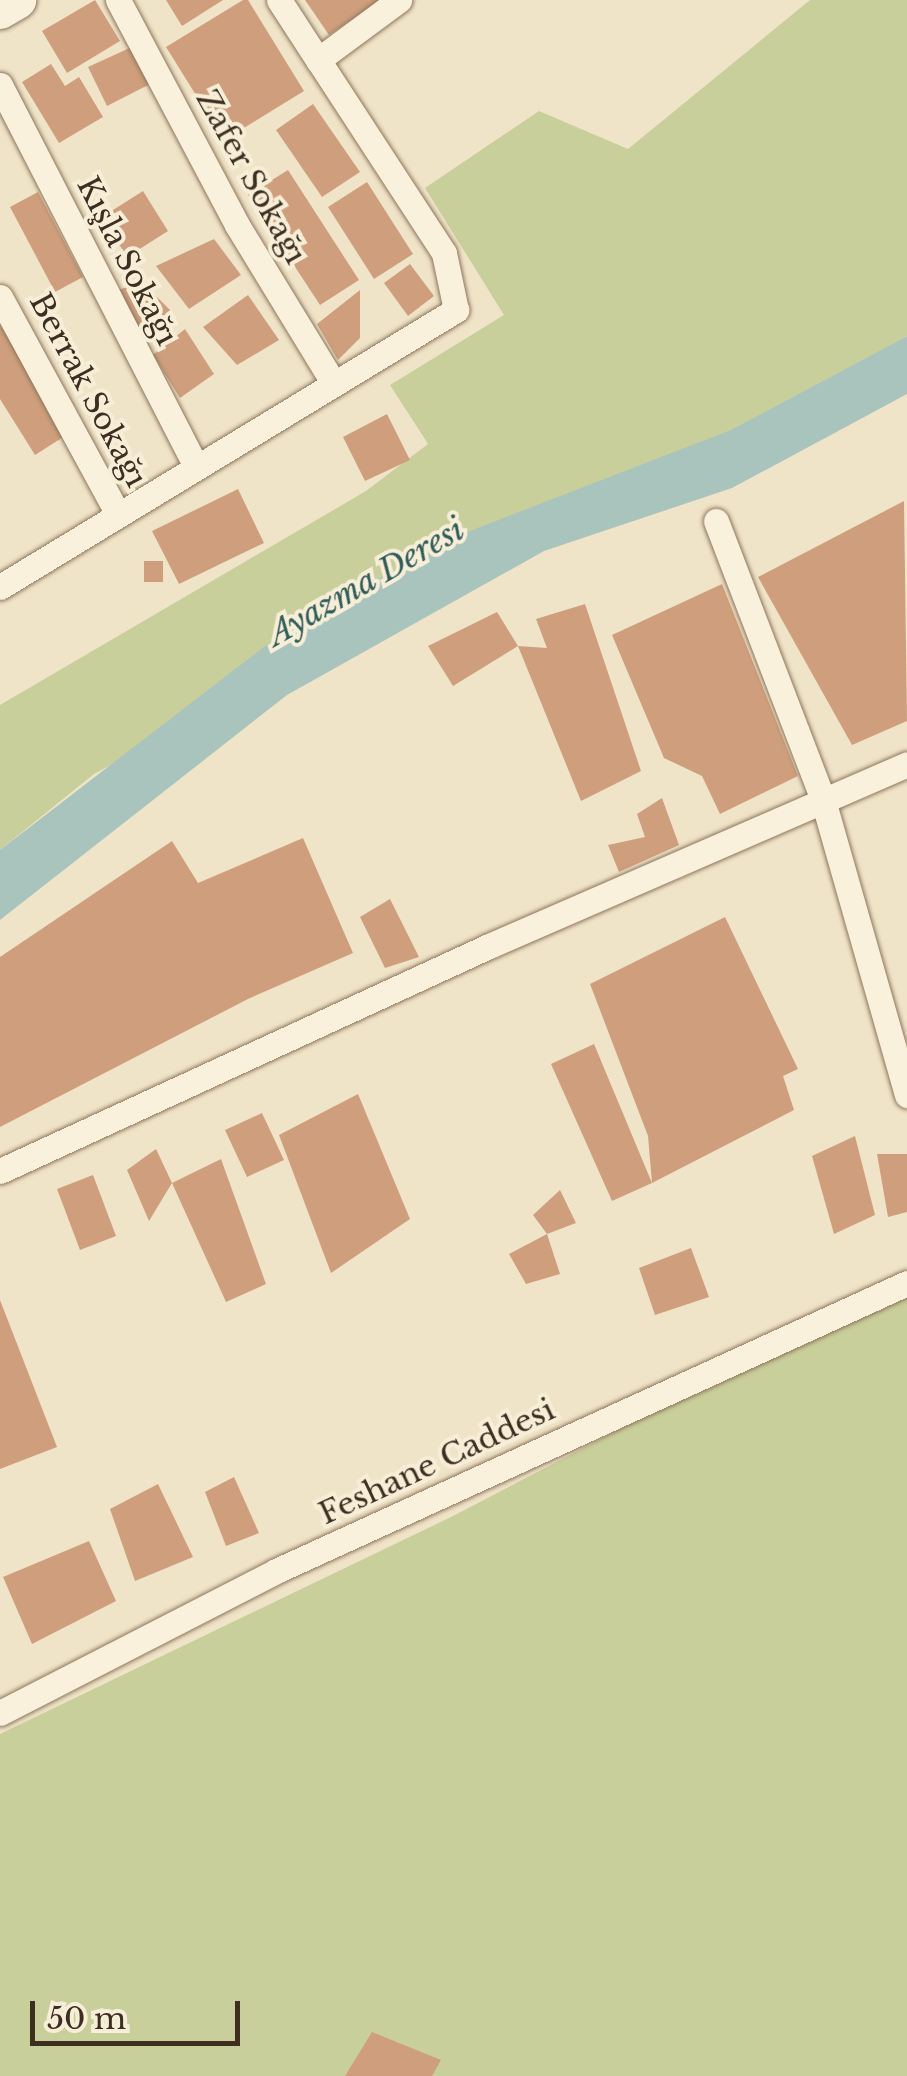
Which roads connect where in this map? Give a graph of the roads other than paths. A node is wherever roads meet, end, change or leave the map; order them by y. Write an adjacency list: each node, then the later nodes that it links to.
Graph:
1 (17, 0): 5 (main road)
2 (118, 0): 9 (street, Zafer Sokağı)
3 (279, 0): 6 (street)
4 (399, 0): 6 (street)
5 (0, 10)
6 (318, 60): 9 (street)
7 (0, 85): 10 (street, Kışla Sokağı)
8 (0, 296): 11 (street, Berrak Sokağı)
9 (333, 382): 10 (street)
10 (196, 466): 11 (street)
11 (118, 514): 13 (street)
12 (716, 521): 15 (street)
13 (0, 587)
14 (907, 764): 15 (street)
15 (824, 800): 16 (street); 17 (street)
16 (907, 1095)
17 (0, 1171)
18 (907, 1283): 19 (street, Feshane Caddesi)
19 (0, 1713)

